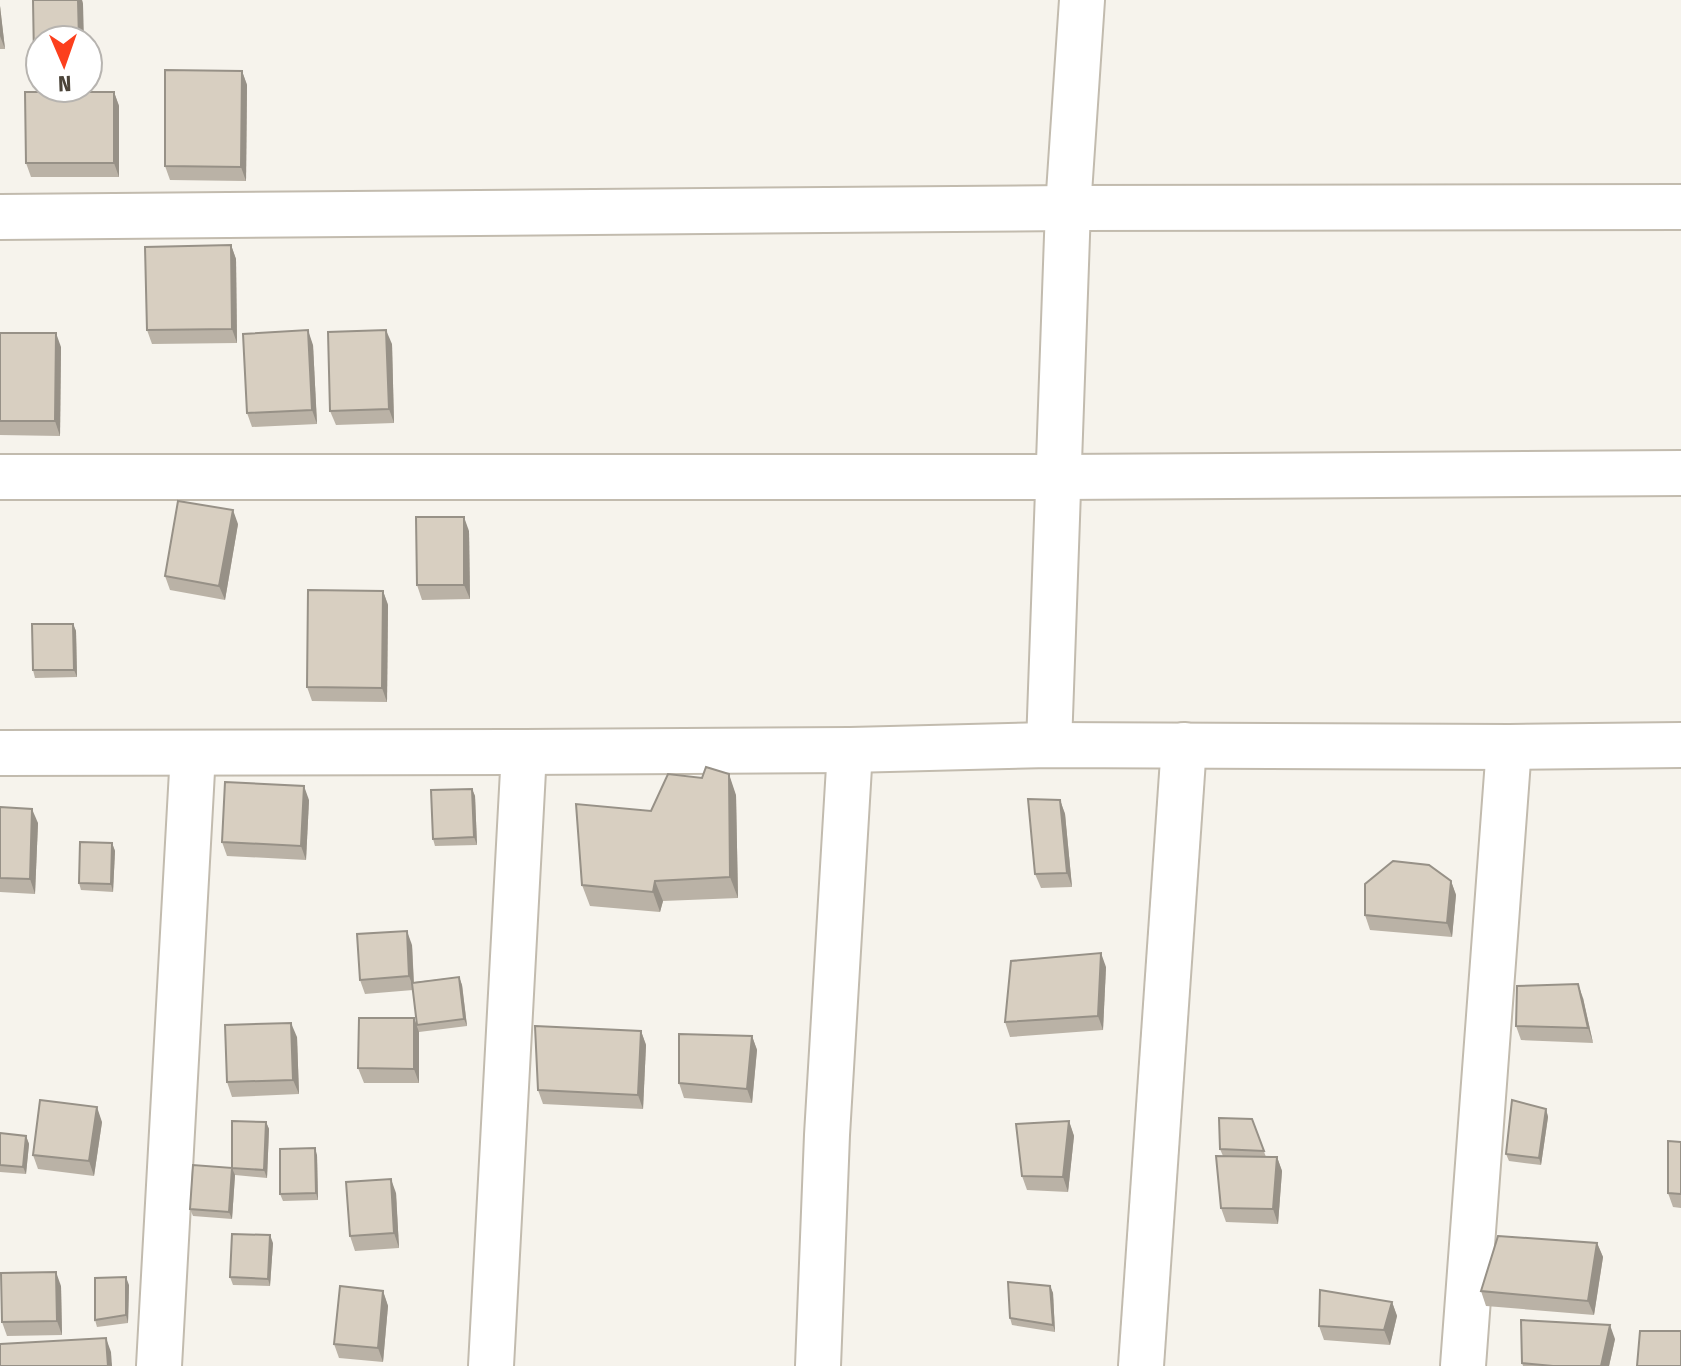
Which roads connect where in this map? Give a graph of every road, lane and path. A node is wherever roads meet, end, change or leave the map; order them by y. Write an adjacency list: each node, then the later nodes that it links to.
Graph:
1 (1082, 0): 3 (street)
2 (1681, 207): 3 (street)
3 (1068, 208): 4 (street); 7 (street)
4 (0, 217)
5 (1681, 473): 7 (street)
6 (0, 477): 7 (street)
7 (1059, 477): 8 (street)
8 (1049, 745): 9 (street); 12 (street)
9 (1184, 745): 11 (street); 19 (street)
10 (1681, 745): 11 (street)
11 (1509, 747): 20 (street)
12 (850, 750): 13 (street); 18 (street)
13 (524, 752): 15 (street); 17 (street)
14 (0, 753): 15 (street)
15 (193, 753): 16 (street)
16 (159, 1366)
17 (491, 1366)
18 (818, 1366)
19 (1141, 1366)
20 (1463, 1366)

